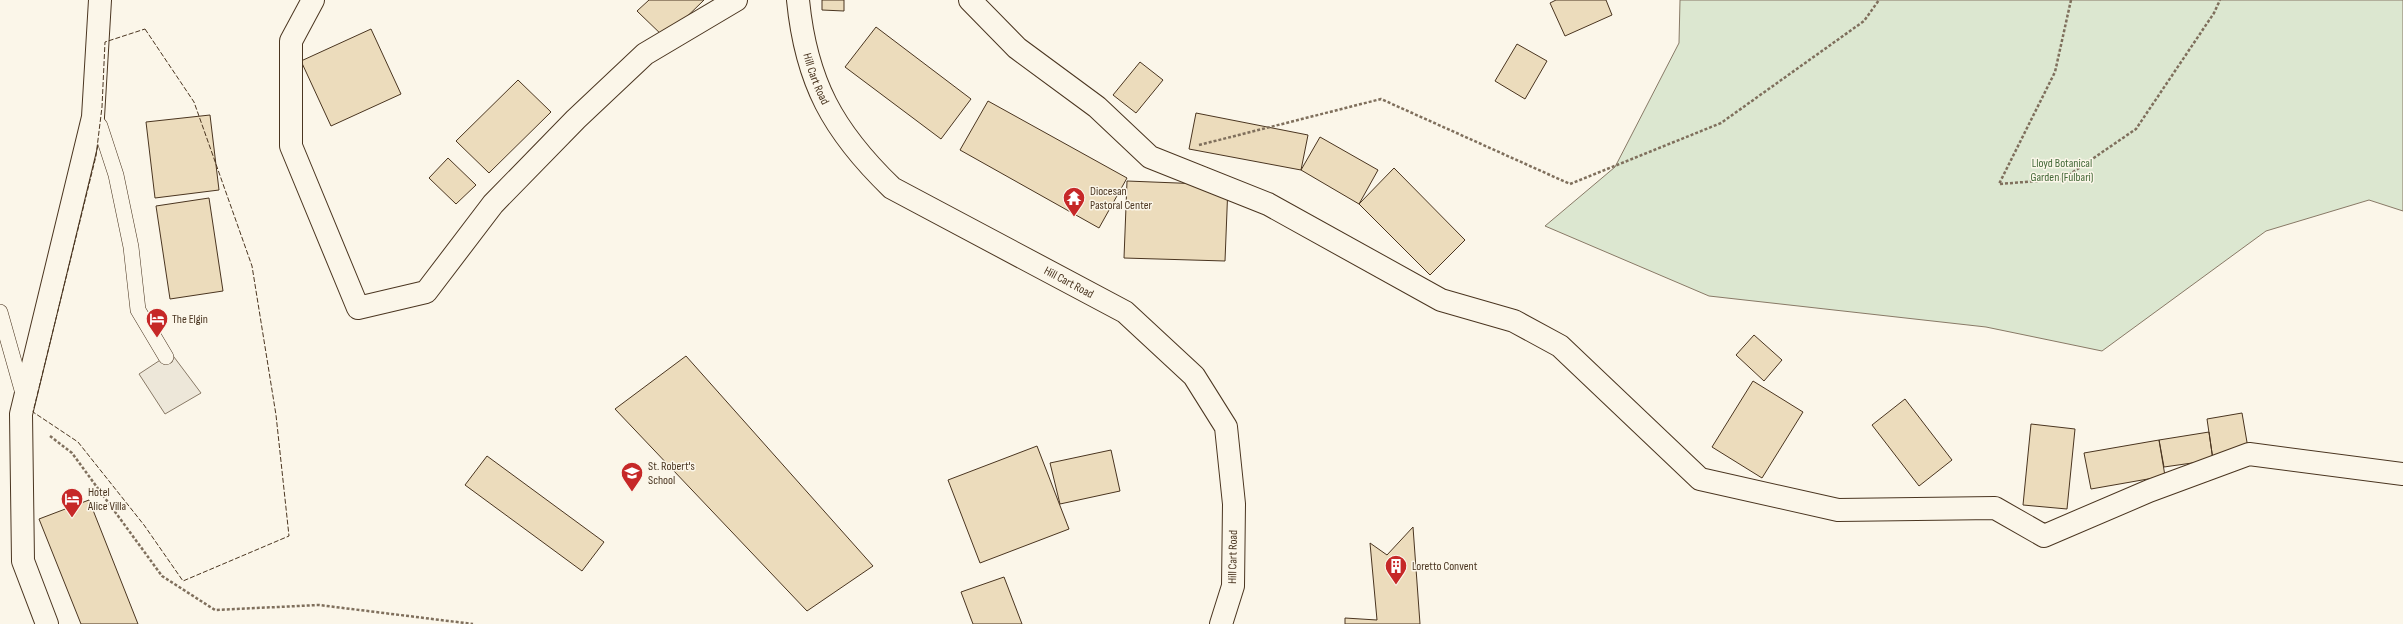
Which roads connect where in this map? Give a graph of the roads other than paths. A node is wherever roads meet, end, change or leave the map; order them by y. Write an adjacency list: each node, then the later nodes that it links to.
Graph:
1 (100, 0): 6 (main road)
2 (313, 0): 3 (main road)
3 (736, 0)
4 (798, 0): 12 (main road, Hill Cart Road)
5 (970, 0): 10 (main road)
6 (93, 117): 8 (lane); 9 (main road)
7 (0, 312): 9 (lane)
8 (166, 356)
9 (23, 406): 11 (main road)
10 (2403, 474)
11 (47, 624)
12 (1221, 624)

